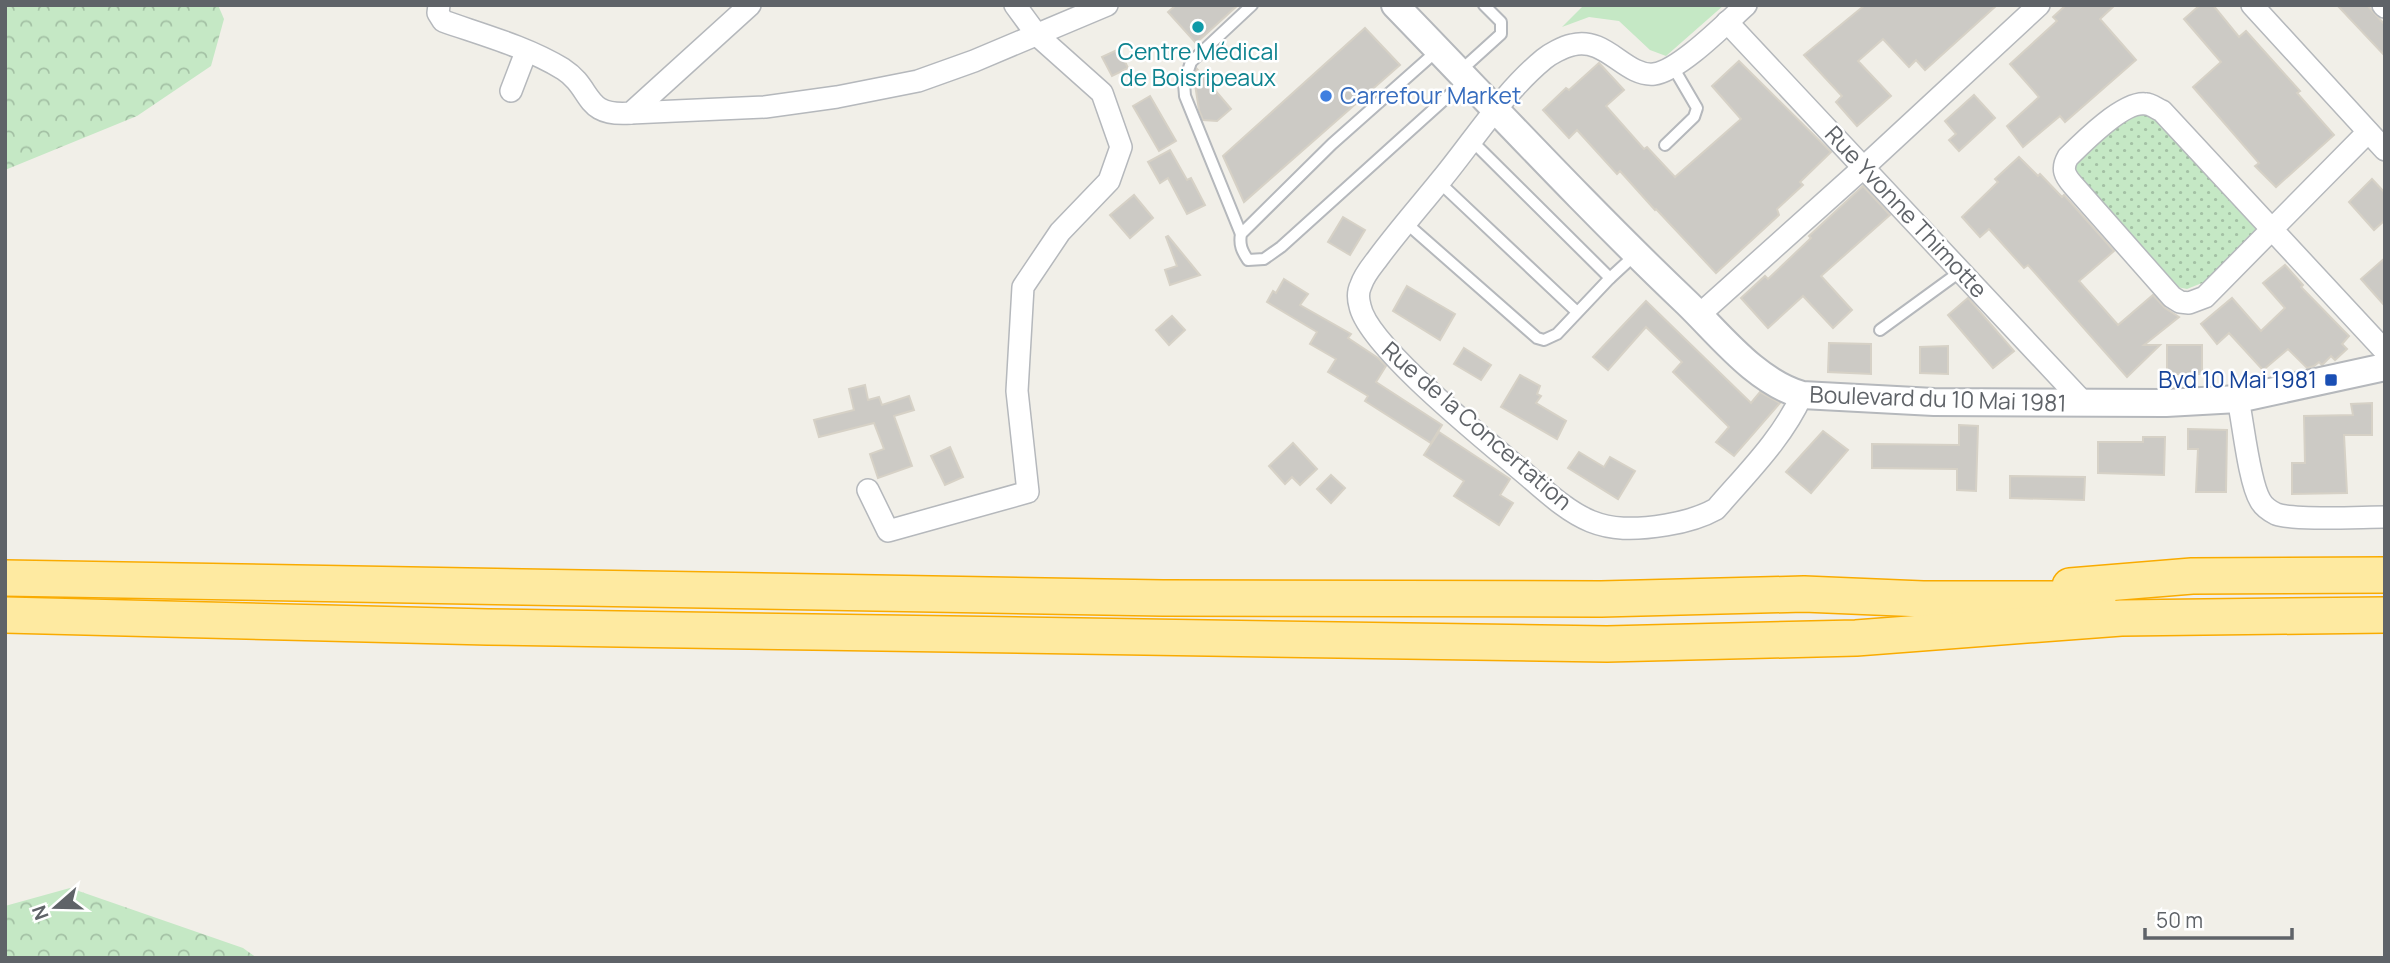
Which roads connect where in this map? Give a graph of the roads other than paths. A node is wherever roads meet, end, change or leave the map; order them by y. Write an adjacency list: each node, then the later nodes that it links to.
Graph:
1 (439, 5): 15 (street)
2 (750, 5): 20 (street)
3 (1015, 5): 13 (street)
4 (1107, 5): 11 (street)
5 (1252, 5): 29 (lane)
6 (1484, 5): 17 (lane)
7 (1746, 5): 12 (street)
8 (2039, 5): 25 (street)
9 (2252, 5): 21 (street)
10 (1397, 6): 14 (street, Boulevard du 10 Mai 1981)
11 (1085, 10): 13 (street)
12 (1727, 22): 16 (street); 25 (street, Rue Yvonne Thimotte)
13 (1037, 35): 20 (street); 41 (street)
14 (1439, 49): 17 (street, Boulevard du 10 Mai 1981); 29 (lane)
15 (526, 52): 18 (street); 20 (street)
16 (1673, 67): 19 (street, Rue de la Concertation); 23 (lane)
17 (1463, 76): 19 (street, Boulevard du 10 Mai 1981); 29 (lane)
18 (511, 91)
19 (1495, 110): 22 (street, Rue de la Concertation); 30 (street, Boulevard du 10 Mai 1981)
20 (631, 113)
21 (2368, 132): 24 (street); 28 (street)
22 (1472, 141): 26 (street, Rue de la Concertation); 32 (lane)
23 (1665, 145)
24 (2385, 150)
25 (1864, 167): 31 (street, Rue Yvonne Thimotte); 34 (street)
26 (1439, 183): 27 (street, Rue de la Concertation); 33 (lane)
27 (1400, 227): 33 (lane); 38 (street, Rue de la Concertation)
28 (2271, 231): 28 (street); 36 (street)
29 (1241, 234)
30 (1636, 254): 32 (lane); 34 (street, Boulevard du 10 Mai 1981)
31 (1961, 271): 35 (lane); 40 (street, Rue Yvonne Thimotte)
32 (1610, 278): 33 (lane)
33 (1577, 312)
34 (1699, 315): 38 (street, Boulevard du 10 Mai 1981)
35 (1880, 330)
36 (2385, 351)
37 (2385, 367): 39 (street, Boulevard du 10 Mai 1981)
38 (1802, 395): 40 (street, Boulevard du 10 Mai 1981)
39 (2238, 399): 40 (street, Boulevard du 10 Mai 1981); 42 (street)
40 (2084, 403)
41 (868, 490)
42 (2385, 517)
43 (2385, 575): 46 (highway)
44 (5, 578): 46 (highway)
45 (2385, 596): 46 (highway)
46 (1923, 599)
47 (5, 615): 49 (highway)
48 (2385, 615): 49 (highway)
49 (1934, 633): 50 (highway)
50 (2385, 638)

